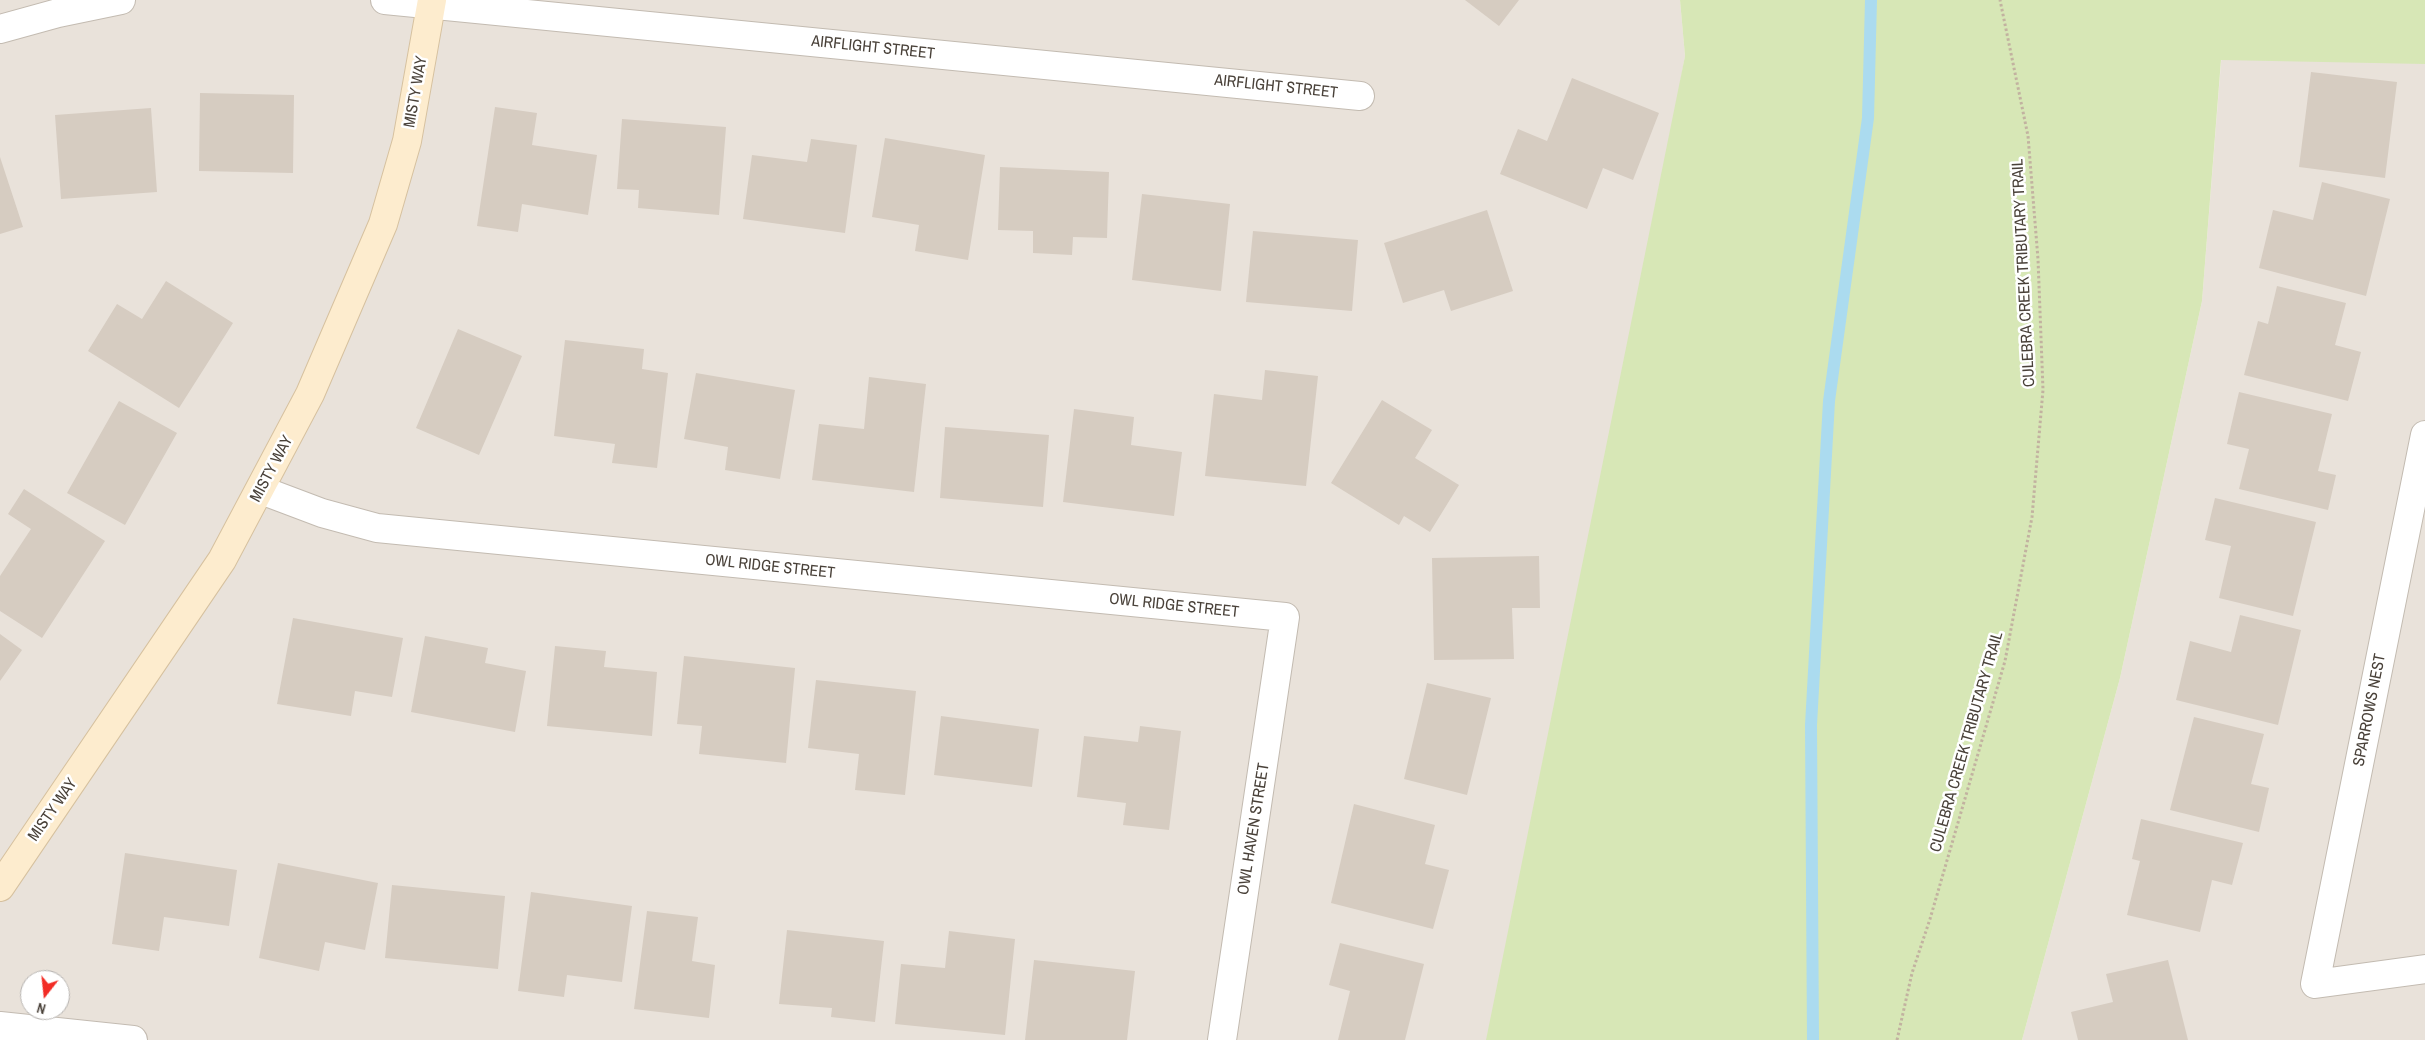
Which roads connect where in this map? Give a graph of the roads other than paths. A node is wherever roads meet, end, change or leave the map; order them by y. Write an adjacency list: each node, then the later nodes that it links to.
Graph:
1 (122, 0): 4 (street)
2 (385, 0): 3 (street, AIRFLIGHT STREET)
3 (432, 2): 5 (street, AIRFLIGHT STREET); 7 (street, MISTY WAY)
4 (0, 29)
5 (1360, 96)
6 (2425, 435): 10 (street, SPARROWS NEST)
7 (261, 490): 8 (street, OWL RIDGE STREET); 9 (street, MISTY WAY)
8 (1285, 617): 13 (street, OWL HAVEN STREET)
9 (0, 887)
10 (2425, 969)
11 (0, 1026): 12 (street)
12 (132, 1040)
13 (1222, 1040)

